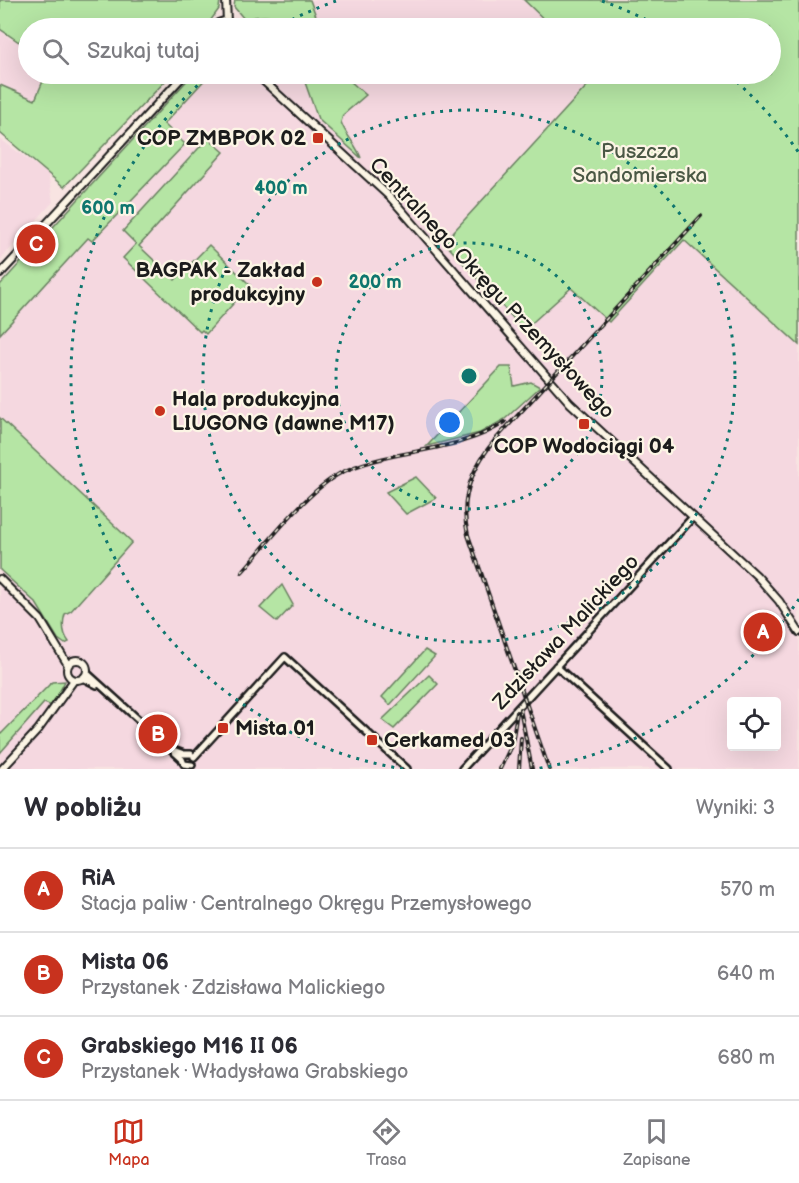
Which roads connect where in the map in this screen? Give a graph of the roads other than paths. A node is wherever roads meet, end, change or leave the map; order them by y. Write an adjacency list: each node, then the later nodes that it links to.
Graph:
1 (226, 2): 2 (street)
2 (224, 18)
3 (176, 84): 5 (street)
4 (267, 84): 6 (street, Centralnego Okręgu Przemysłowego)
5 (0, 274)
6 (693, 517): 8 (street, Centralnego Okręgu Przemysłowego); 10 (street, Zdzisława Malickiego)
7 (0, 579): 9 (street)
8 (799, 632)
9 (71, 663): 11 (street); 12 (street)
10 (556, 666): 17 (street, Zdzisława Malickiego); 18 (street)
11 (85, 676): 12 (street); 13 (street)
12 (72, 679): 14 (street)
13 (188, 762): 15 (street); 16 (street)
14 (2, 769)
15 (178, 769)
16 (407, 769)
17 (462, 769)
18 (669, 769)

